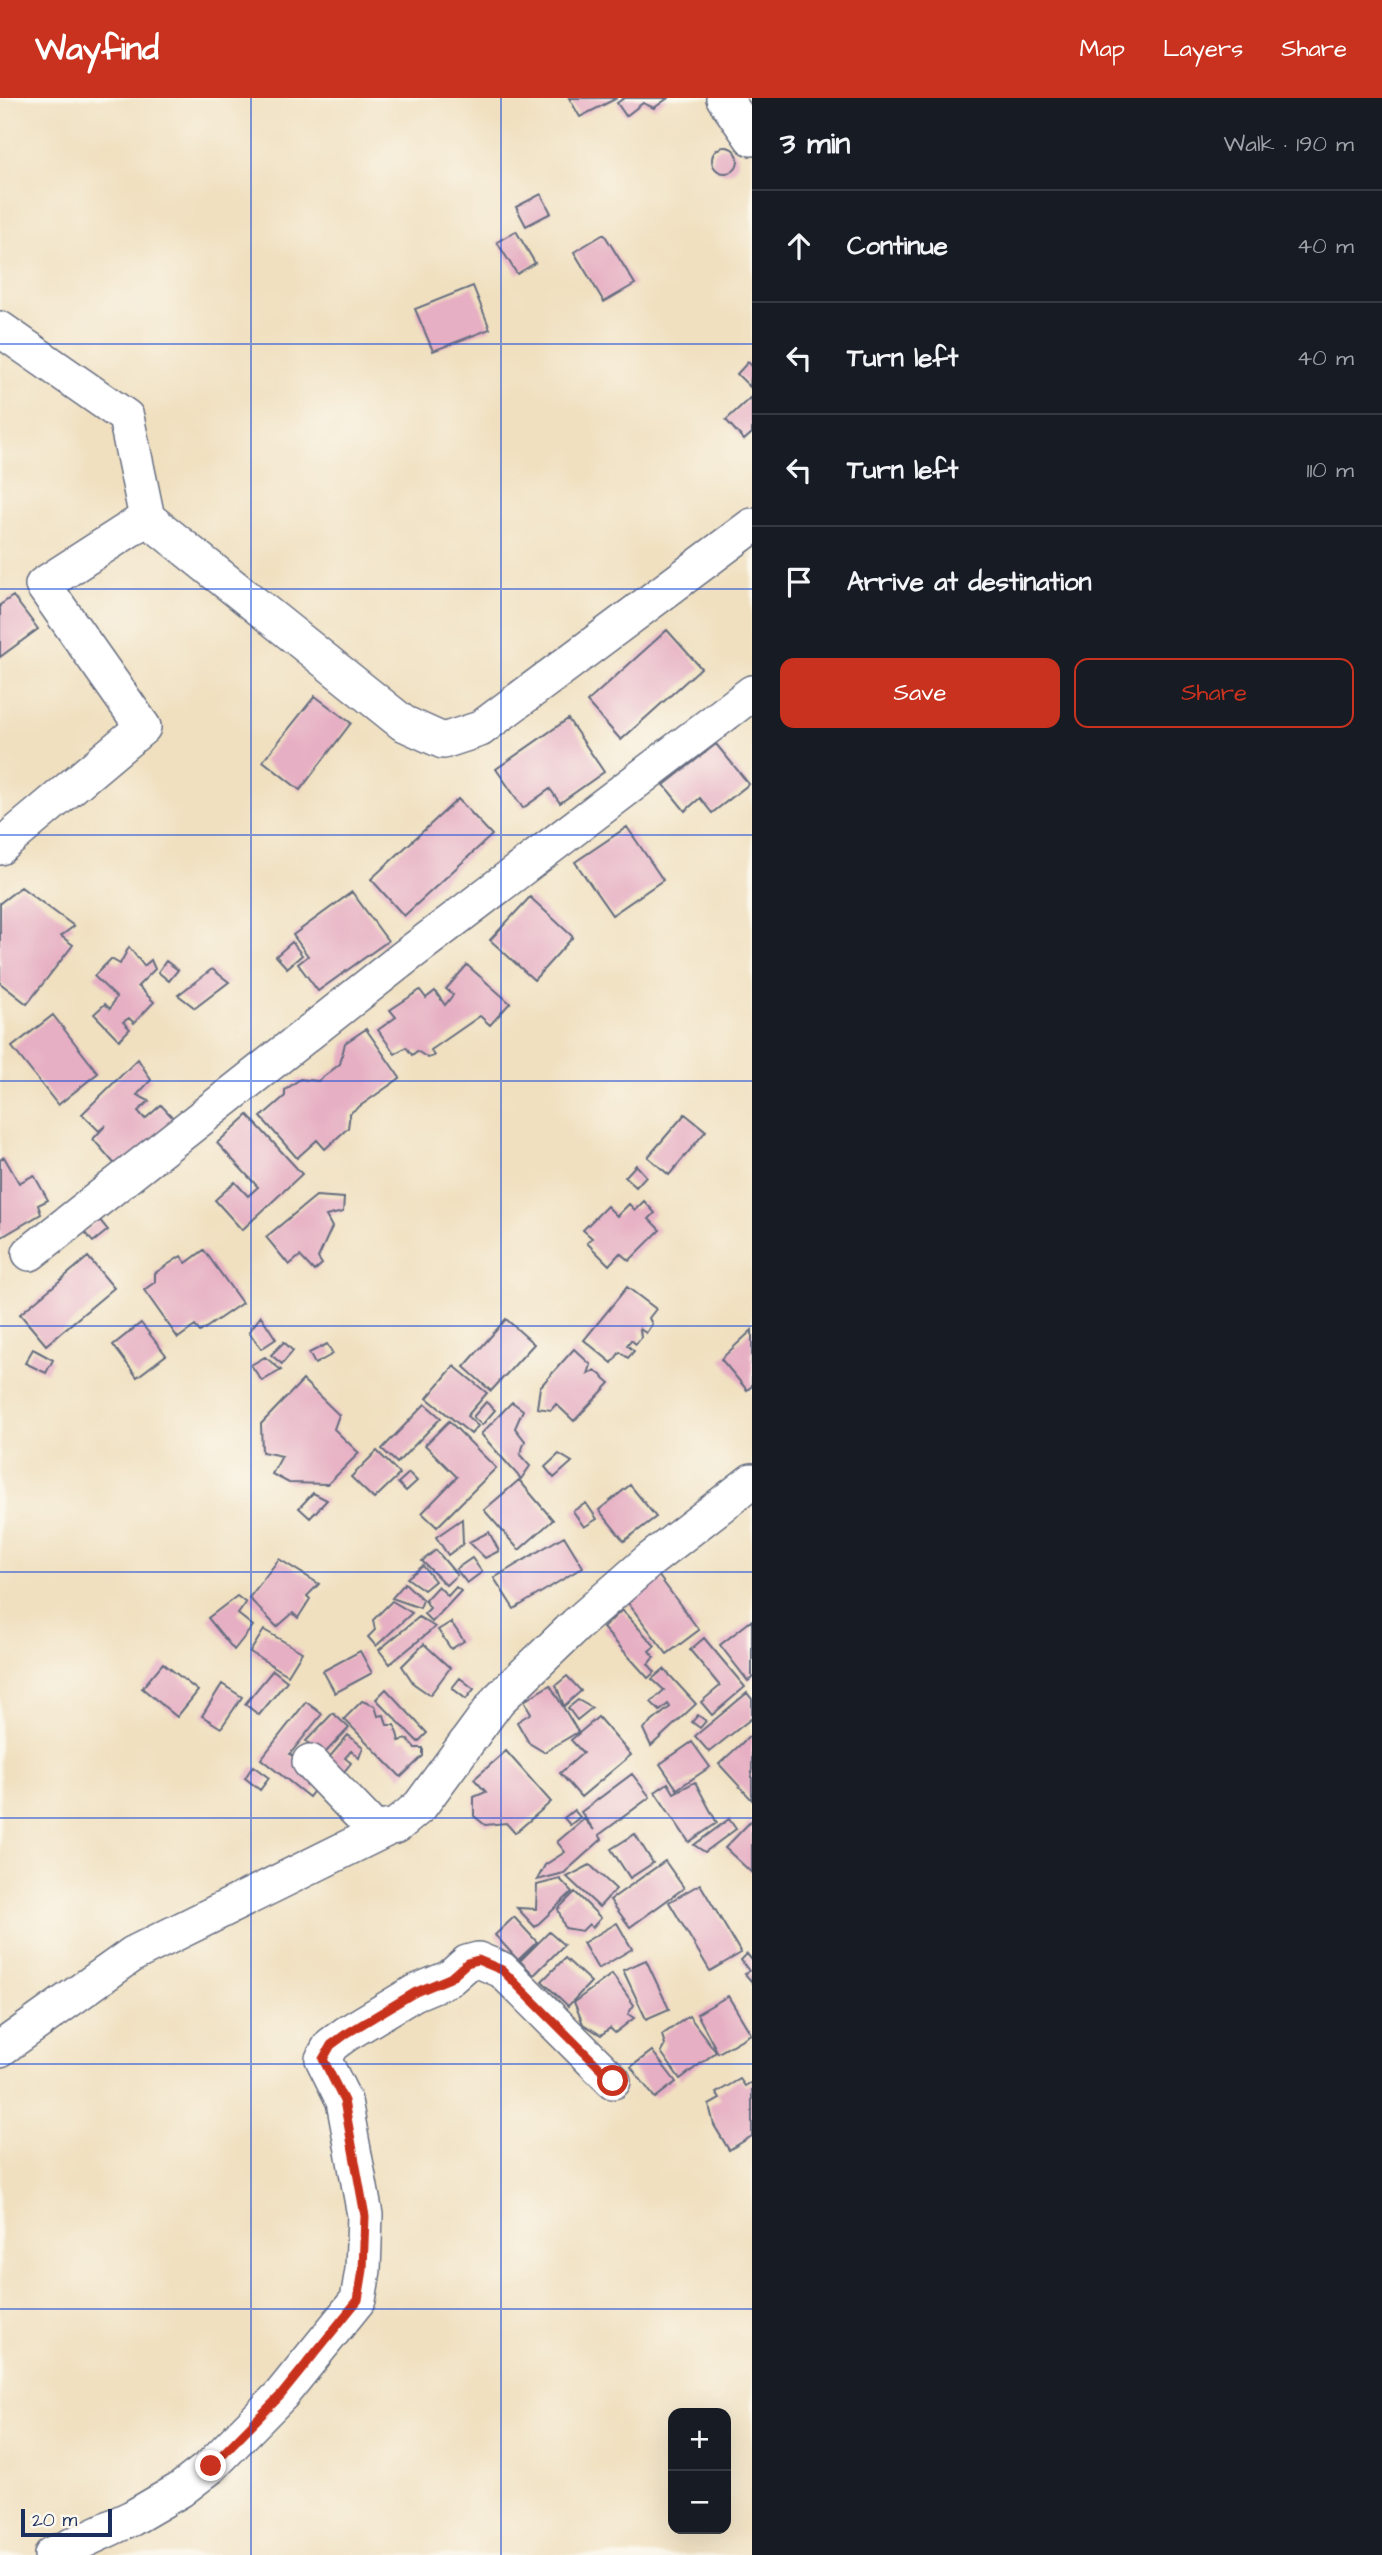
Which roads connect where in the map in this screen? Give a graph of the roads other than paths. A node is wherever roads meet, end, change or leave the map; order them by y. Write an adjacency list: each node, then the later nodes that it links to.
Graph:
1 (724, 98): 2 (street)
2 (752, 138)
3 (0, 329): 4 (street)
4 (147, 518): 5 (street); 7 (street)
5 (752, 527)
6 (752, 693): 8 (street)
7 (0, 847)
8 (30, 1252)
9 (752, 1481): 11 (street)
10 (310, 1762): 11 (street)
11 (384, 1830): 12 (street)
12 (0, 2049)
13 (613, 2081): 14 (street)
14 (52, 2555)

